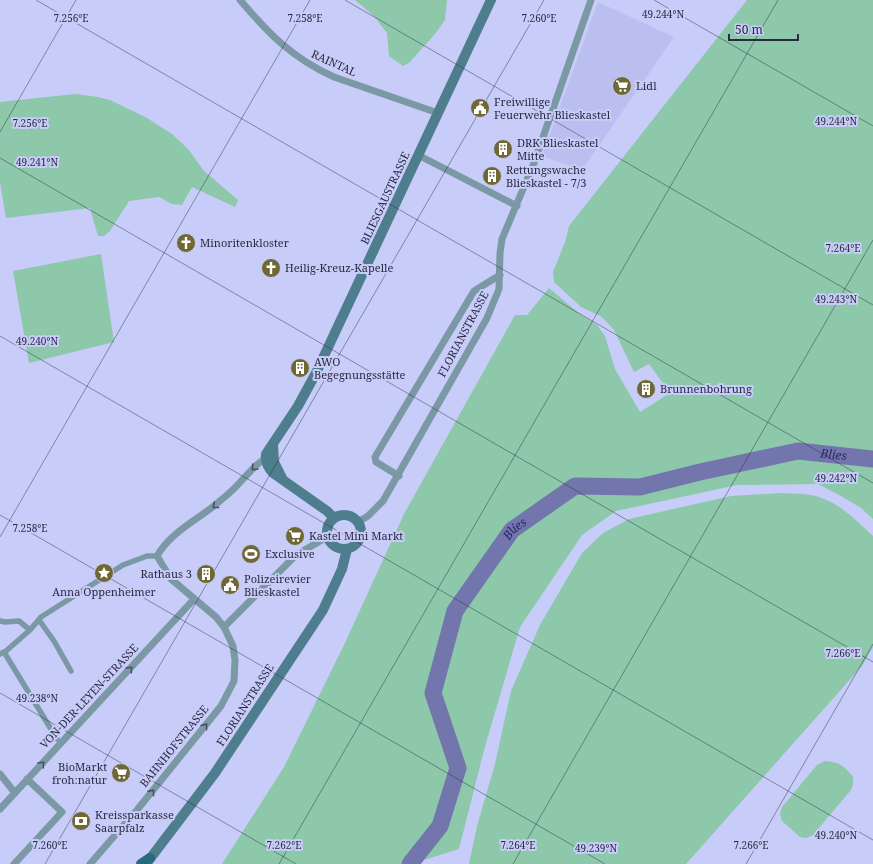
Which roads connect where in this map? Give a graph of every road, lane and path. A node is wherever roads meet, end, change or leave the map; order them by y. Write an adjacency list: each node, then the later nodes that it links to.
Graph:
1 (240, 0): 4 (street, RAINTAL)
2 (491, 0): 4 (main road, BLIESGAUSTRASSE)
3 (591, 0): 6 (street, FLORIANSTRASSE)
4 (438, 113): 5 (main road, BLIESGAUSTRASSE)
5 (418, 155): 6 (street); 8 (main road, BLIESGAUSTRASSE)
6 (517, 206): 7 (street, FLORIANSTRASSE)
7 (500, 275): 10 (street, FLORIANSTRASSE); 10 (street)
8 (273, 445): 9 (main road, BLIESGAUSTRASSE); 11 (main road)
9 (266, 458): 11 (main road); 16 (street, BLIESGAUSTRASSE, one-way to 16)
10 (399, 476): 13 (street, FLORIANSTRASSE)
11 (283, 480): 12 (main road)
12 (334, 518): 13 (main road); 14 (main road)
13 (358, 522): 15 (main road)
14 (328, 537): 15 (main road); 20 (street)
15 (347, 549): 29 (main road, FLORIANSTRASSE)
16 (157, 556): 17 (street, BAHNHOFSTRASSE); 18 (street)
17 (194, 599): 20 (street, BAHNHOFSTRASSE); 24 (street, VON-DER-LEYEN-STRASSE, one-way to 17)
18 (39, 620): 21 (street); 23 (street)
19 (0, 621): 21 (street)
20 (224, 627): 31 (street, BAHNHOFSTRASSE, one-way to 20)
21 (30, 630): 22 (street)
22 (2, 653): 24 (street)
23 (71, 671)
24 (59, 741): 26 (street, VON-DER-LEYEN-STRASSE, one-way to 24)
25 (0, 774): 27 (street)
26 (27, 780): 27 (street, VON-DER-LEYEN-STRASSE); 30 (street)
27 (15, 792): 28 (street, VON-DER-LEYEN-STRASSE)
28 (0, 809)
29 (148, 861): 32 (main road)
30 (14, 864)
31 (90, 864)
32 (141, 864)

